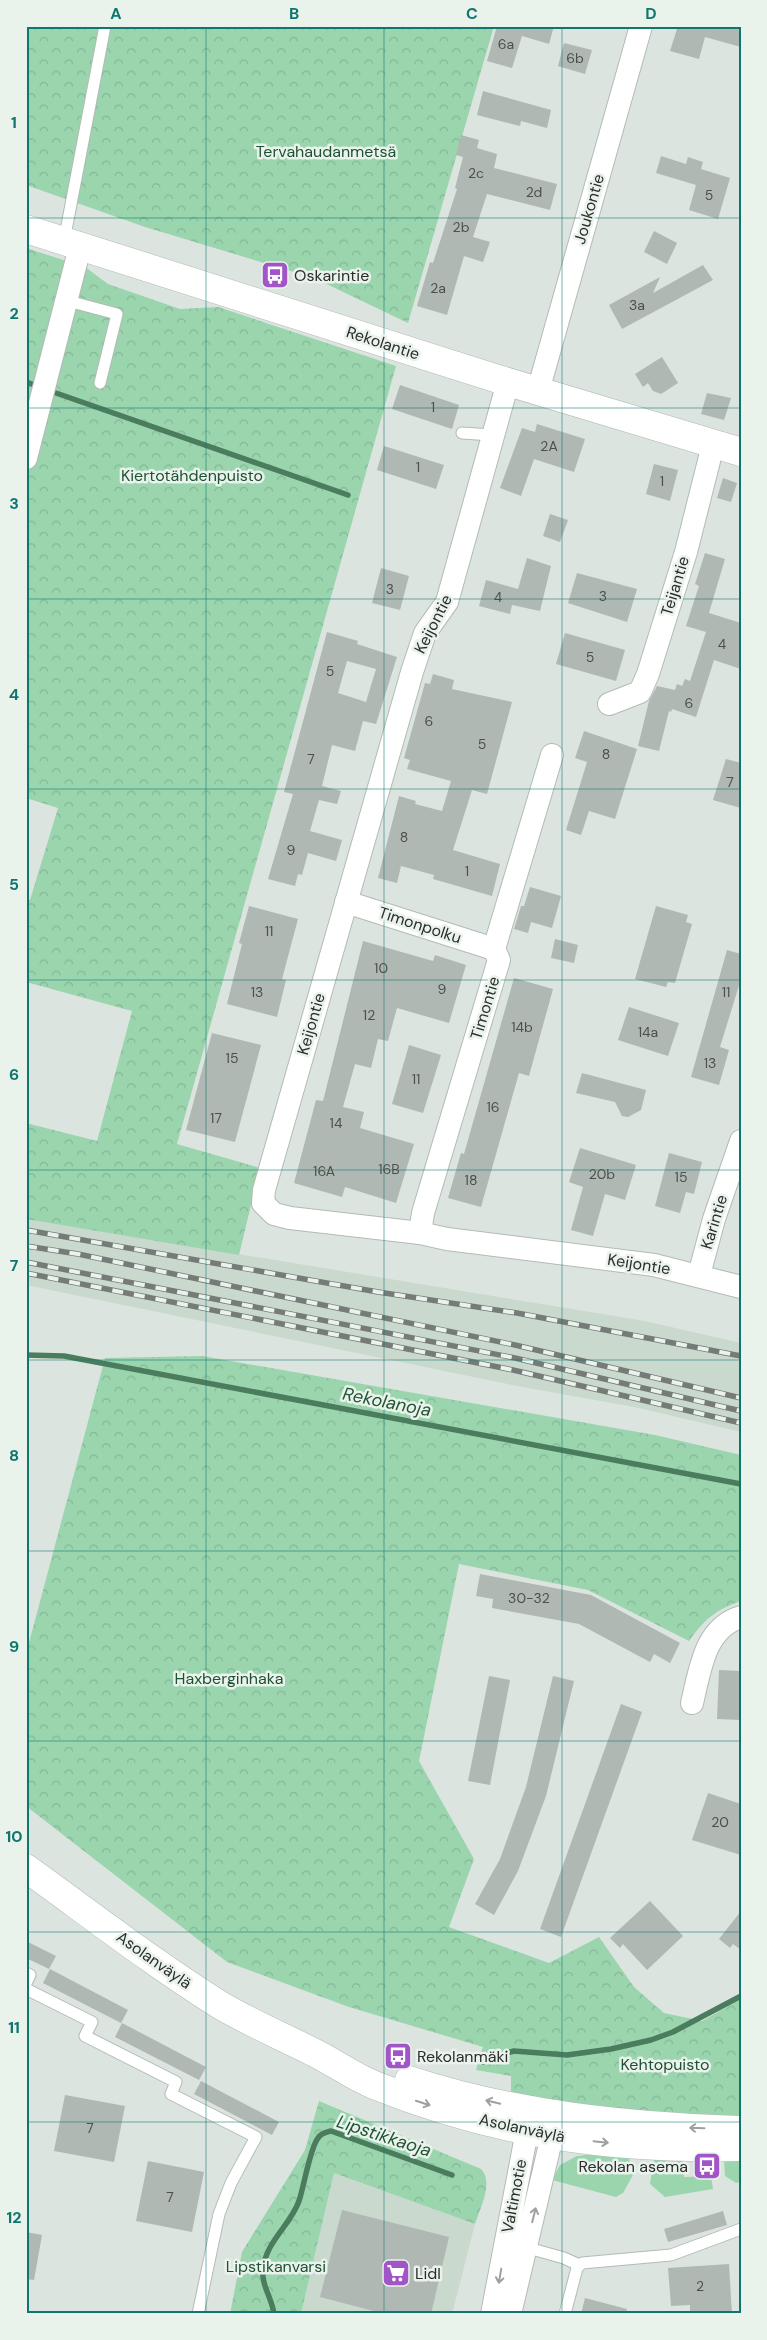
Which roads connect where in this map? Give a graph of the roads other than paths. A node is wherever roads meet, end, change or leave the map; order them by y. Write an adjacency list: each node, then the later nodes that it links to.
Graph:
1 (105, 26): 4 (lane)
2 (641, 26): 8 (street, Joukontie)
3 (26, 229): 4 (main road, Rekolantie)
4 (72, 244): 5 (street); 7 (main road, Rekolantie)
5 (68, 301): 6 (lane); 13 (street)
6 (100, 382)
7 (508, 382): 8 (main road, Rekolantie); 10 (street, Keijontie)
8 (538, 392): 11 (main road, Rekolantie)
9 (462, 433): 10 (lane)
10 (492, 436): 16 (street, Keijontie)
11 (713, 445): 12 (main road, Rekolantie); 14 (street, Teijantie)
12 (741, 452)
13 (26, 458)
14 (609, 704)
15 (552, 755): 17 (street, Timontie)
16 (346, 902): 17 (street, Timonpolku); 19 (street, Keijontie)
17 (494, 949): 19 (street, Timontie)
18 (741, 1141): 20 (street, Karintie)
19 (420, 1233): 20 (street, Keijontie)
20 (699, 1275): 21 (street, Keijontie)
21 (741, 1287)
22 (741, 1617): 23 (street)
23 (692, 1704)
24 (26, 1868): 28 (main road, Asolanväylä)
25 (26, 1973): 26 (lane)
26 (26, 1982)
27 (26, 1990): 34 (lane)
28 (540, 2126): 29 (main road, Asolanväylä, one-way to 28); 30 (main road, Asolanväylä, one-way to 30); 32 (street, Valtimotie)
29 (741, 2130)
30 (741, 2147)
31 (741, 2230): 33 (lane)
32 (516, 2245): 33 (lane); 35 (street, Valtimotie, one-way to 35); 36 (street, Valtimotie)
33 (579, 2265): 37 (lane)
34 (198, 2314)
35 (492, 2314)
36 (510, 2314)
37 (565, 2314)

